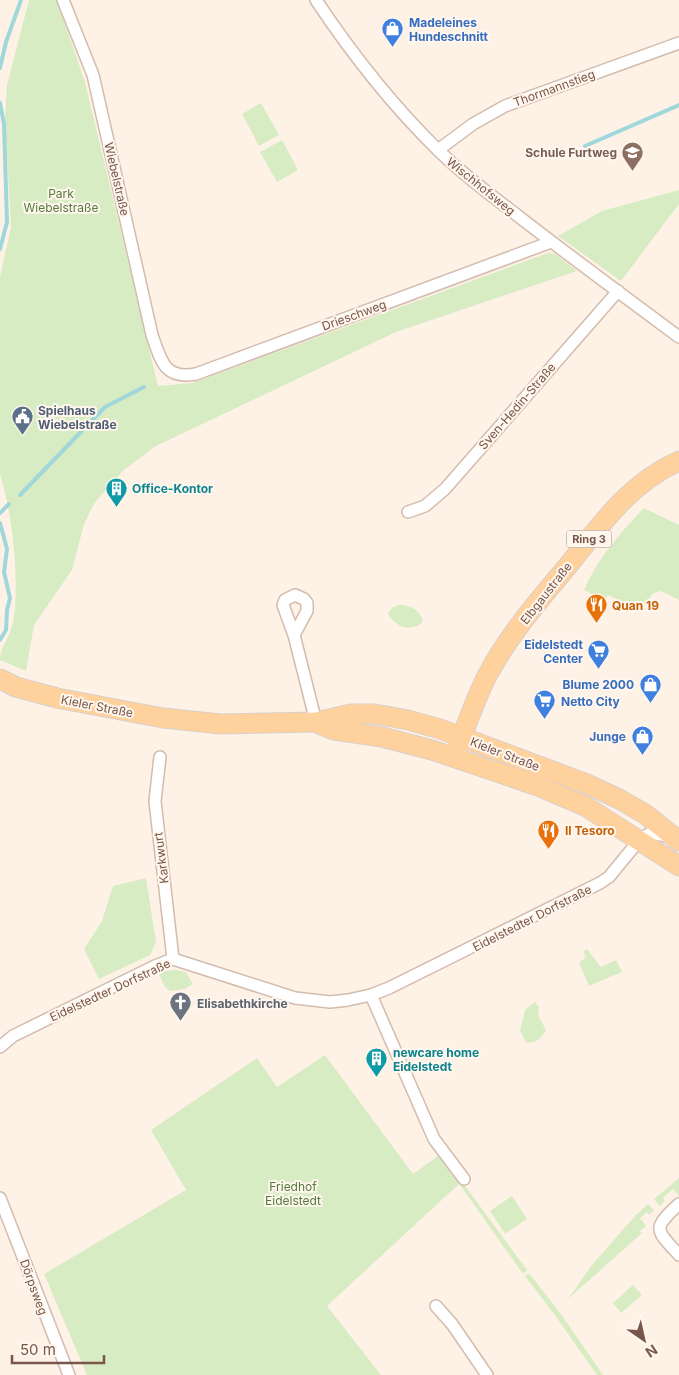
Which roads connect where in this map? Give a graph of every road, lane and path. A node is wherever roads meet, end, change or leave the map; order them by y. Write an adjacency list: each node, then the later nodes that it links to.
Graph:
1 (63, 0): 8 (street, Wiebelstraße)
2 (316, 0): 4 (street, Wischhofsweg)
3 (679, 44): 4 (street, Thormannstieg)
4 (438, 150): 5 (street, Wischhofsweg)
5 (551, 242): 6 (street, Wischhofsweg); 8 (street, Drieschweg)
6 (618, 291): 7 (street, Wischhofsweg); 10 (street, Sven-Hedin-Straße)
7 (679, 337)
8 (161, 361)
9 (679, 461): 14 (main road, Elbgaustraße / Ring 3)
10 (408, 512)
11 (294, 635): 13 (street)
12 (0, 680): 13 (main road, Kieler Straße)
13 (316, 722): 14 (main road, Kieler Straße); 16 (main road, Kieler Straße)
14 (462, 738): 16 (main road, Elbgaustraße / Ring 3); 18 (main road, Kieler Straße)
15 (160, 757): 20 (street, Karkwurt)
16 (455, 758): 17 (main road, Kieler Straße)
17 (638, 840): 18 (street); 19 (main road, Kieler Straße); 21 (street, Eidelstedter Dorfstraße)
18 (679, 841)
19 (679, 866)
20 (173, 959): 21 (street, Eidelstedter Dorfstraße); 22 (street, Eidelstedter Dorfstraße)
21 (371, 995): 23 (street)
22 (0, 1047)
23 (464, 1179)
24 (0, 1198): 28 (street, Dörpsweg)
25 (679, 1204): 26 (street)
26 (679, 1255)
27 (436, 1306): 29 (street)
28 (69, 1375)
29 (487, 1375)

